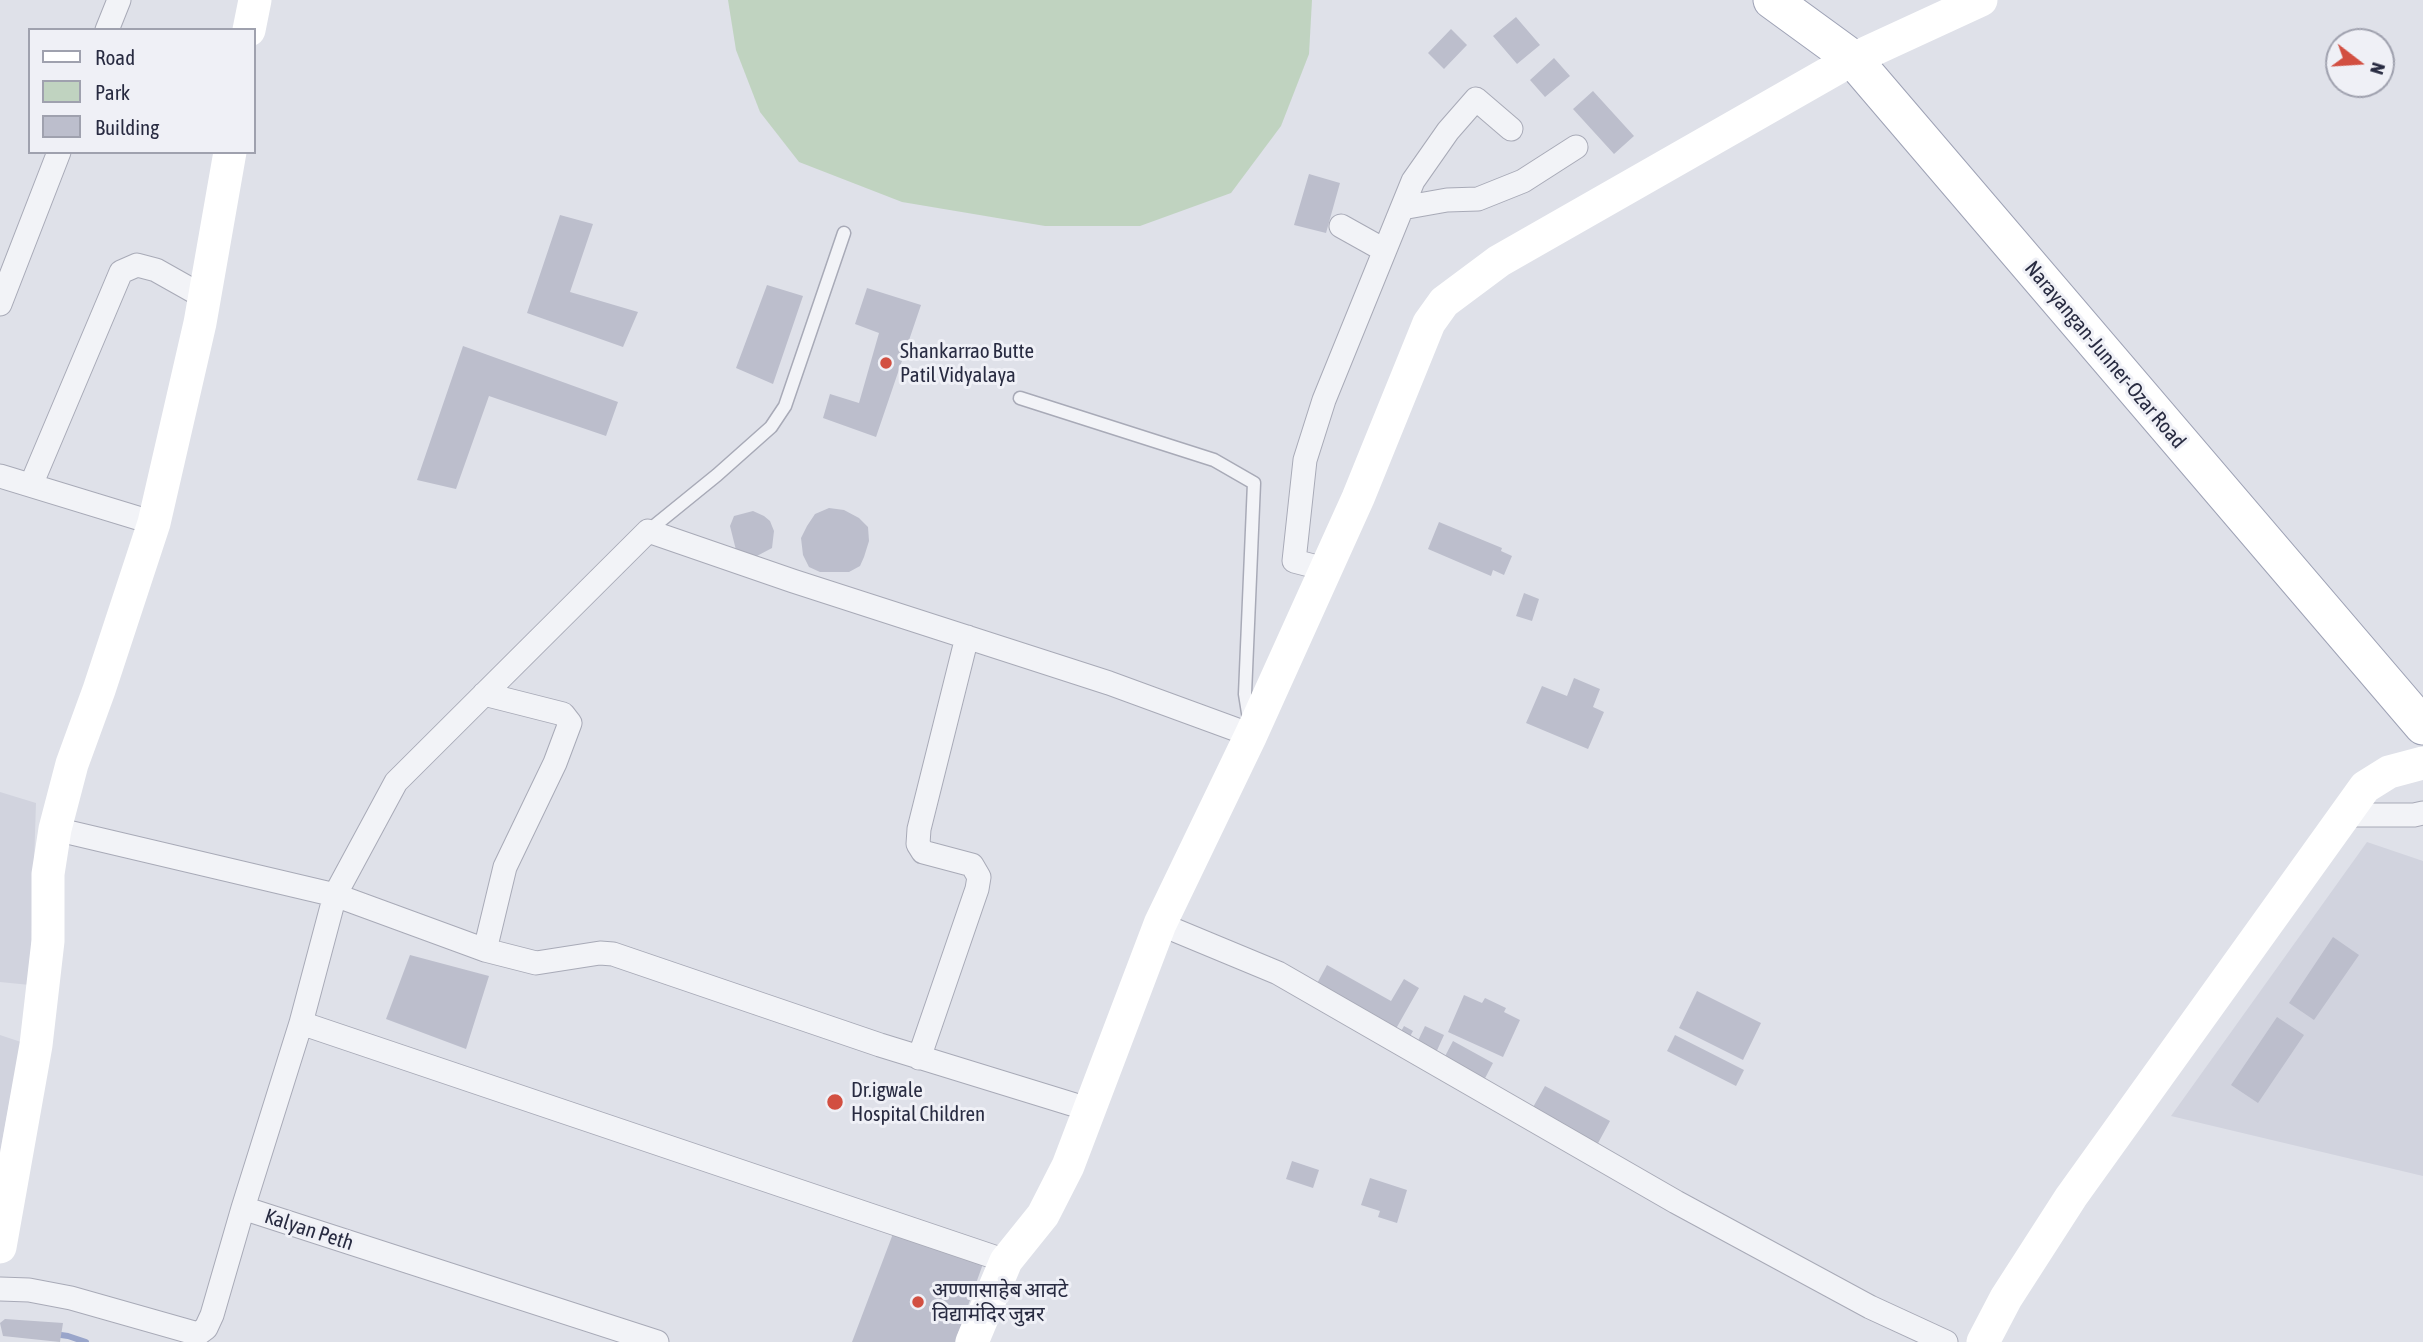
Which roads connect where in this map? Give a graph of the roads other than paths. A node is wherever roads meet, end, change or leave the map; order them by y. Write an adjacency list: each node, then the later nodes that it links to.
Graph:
1 (119, 0): 5 (street)
2 (255, 0): 6 (street)
3 (1772, 0): 7 (main road, Narayangan-Junner-Ozar Road)
4 (1981, 0): 7 (street)
5 (108, 28)
6 (249, 28)
7 (1853, 59): 23 (street); 26 (main road, Narayangan-Junner-Ozar Road)
8 (1511, 129): 12 (street)
9 (1576, 147): 12 (street)
10 (58, 154): 17 (street)
11 (230, 154): 16 (street)
12 (1402, 208): 15 (street)
13 (1341, 226): 15 (street)
14 (844, 233): 22 (lane)
15 (1384, 250): 23 (street)
16 (204, 297): 20 (street); 21 (street)
17 (0, 304)
18 (1020, 398): 27 (lane)
19 (0, 476): 20 (street)
20 (31, 485): 21 (street)
21 (154, 523): 31 (street)
22 (649, 531): 24 (street); 25 (street)
23 (1325, 569): 27 (street)
24 (967, 637): 27 (street); 36 (street)
25 (484, 694): 32 (street); 34 (street)
26 (2418, 712)
27 (1251, 735): 33 (street)
28 (2423, 764): 30 (street)
29 (2423, 813): 30 (street)
30 (2343, 815): 45 (street)
31 (55, 829): 32 (street); 39 (street)
32 (335, 895): 34 (street); 35 (street)
33 (1160, 924): 37 (street); 44 (street)
34 (485, 950): 36 (street)
35 (300, 1023): 38 (street); 40 (street)
36 (919, 1058): 37 (street)
37 (1091, 1110): 40 (street)
38 (243, 1208): 41 (street, Kalyan Peth); 42 (street, Kalyan Peth)
39 (0, 1247)
40 (1006, 1261): 43 (street)
41 (0, 1289)
42 (657, 1342)
43 (972, 1342)
44 (1946, 1342)
45 (1983, 1342)

